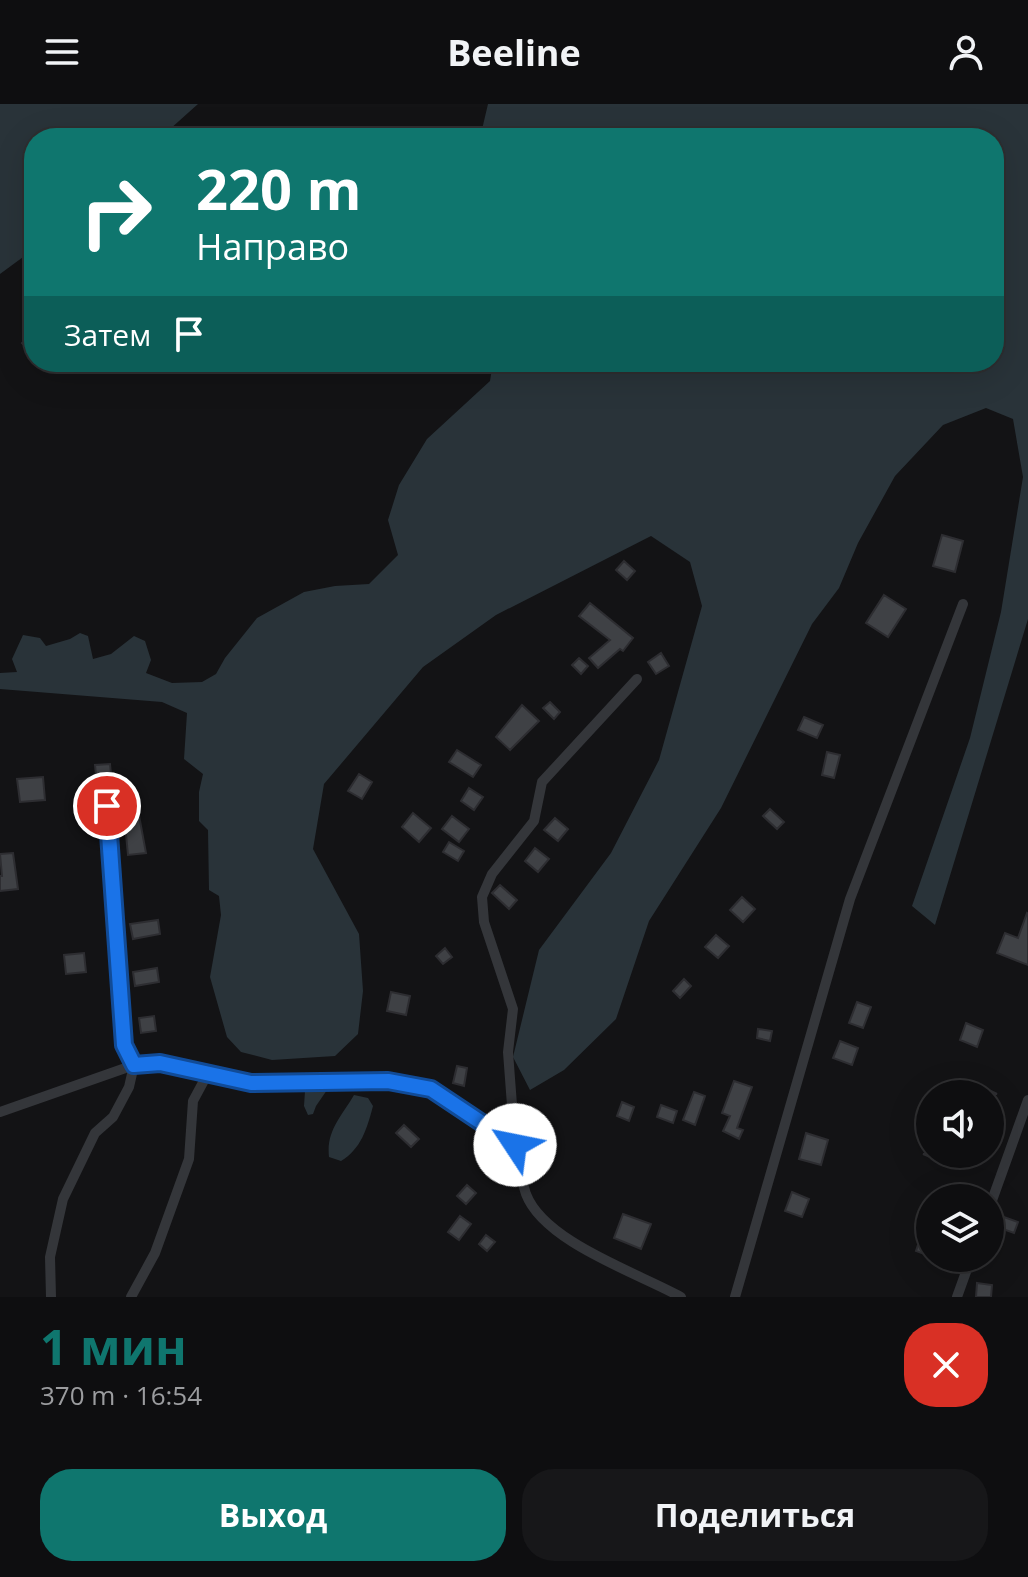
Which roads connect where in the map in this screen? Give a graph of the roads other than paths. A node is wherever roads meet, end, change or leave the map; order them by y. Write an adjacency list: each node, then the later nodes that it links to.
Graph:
1 (963, 604): 14 (street)
2 (637, 679): 8 (street)
3 (107, 806): 4 (street)
4 (134, 1065): 5 (street); 7 (street); 11 (street)
5 (207, 1075): 8 (street); 12 (street)
6 (1028, 1100): 9 (street)
7 (0, 1112)
8 (515, 1145): 13 (street)
9 (998, 1184)
10 (966, 1272): 15 (street)
11 (51, 1297)
12 (131, 1297)
13 (681, 1297)
14 (735, 1297)
15 (957, 1297)

